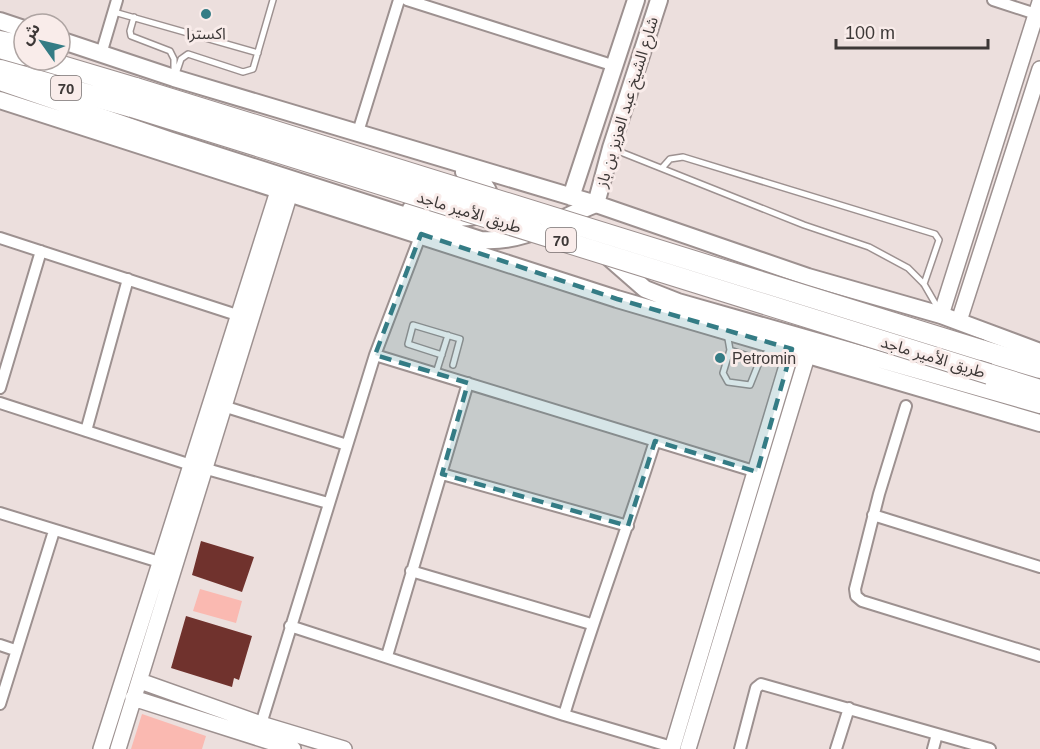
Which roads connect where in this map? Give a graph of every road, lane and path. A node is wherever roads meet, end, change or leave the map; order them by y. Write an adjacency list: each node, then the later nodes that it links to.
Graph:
1 (117, 0): 9 (street)
2 (273, 0): 12 (lane)
3 (399, 0): 23 (street)
4 (407, 0): 15 (street)
5 (636, 0): 15 (main road, شارع الشيخ عبد العزيز بن باز)
6 (659, 0): 25 (main road, شارع الشيخ عبد العزيز بن باز)
7 (993, 0): 8 (street)
8 (1038, 8): 39 (street)
9 (114, 12): 10 (lane); 13 (street)
10 (134, 18): 12 (lane); 19 (lane)
11 (72, 44): 13 (main road)
12 (258, 53): 19 (lane)
13 (101, 54): 19 (main road)
14 (72, 55): 19 (main road)
15 (615, 66): 30 (main road, شارع الشيخ عبد العزيز بن باز)
16 (1040, 69): 40 (street)
17 (0, 70): 21 (highway, طريق الأمير ماجد / 70)
18 (72, 72): 21 (highway, طريق الأمير ماجد / 70)
19 (174, 78): 23 (main road)
20 (0, 82): 24 (main road)
21 (134, 97): 53 (highway, طريق الأمير ماجد / 70, bridge); 58 (highway, طريق الأمير ماجد / 70, bridge)
22 (0, 98): 24 (main road); 27 (main road)
23 (364, 134): 28 (main road); 30 (main road)
24 (169, 140): 28 (main road)
25 (611, 148): 26 (lane); 29 (main road, شارع الشيخ عبد العزيز بن باز)
26 (662, 168): 37 (lane); 37 (lane)
27 (284, 192): 31 (main road); 38 (street); 61 (street)
28 (351, 199): 30 (main road)
29 (596, 204): 30 (main road); 35 (main road)
30 (574, 205): 33 (main road)
31 (421, 234): 41 (main road); 49 (street)
32 (0, 238): 34 (street)
33 (592, 241): 41 (main road); 44 (main road)
34 (41, 251): 36 (street); 57 (street)
35 (808, 277): 39 (main road); 44 (main road)
36 (128, 279): 38 (street); 65 (street)
37 (924, 284): 39 (lane)
38 (237, 315): 68 (street)
39 (941, 315): 40 (main road)
40 (959, 321): 42 (main road)
41 (726, 329): 44 (main road); 46 (lane)
42 (981, 329): 45 (main road); 48 (main road)
43 (448, 335): 50 (lane); 50 (lane); 52 (lane)
44 (780, 338): 47 (main road); 51 (lane); 54 (main road)
45 (1040, 346)
46 (729, 350): 51 (lane); 51 (lane)
47 (800, 351): 64 (main road); 69 (street); 79 (street)
48 (1040, 352)
49 (375, 355): 55 (street); 67 (street)
50 (442, 355): 55 (lane)
51 (760, 360)
52 (453, 365)
53 (1040, 368)
54 (924, 372): 60 (main road); 63 (main road)
55 (436, 374): 56 (street)
56 (468, 383): 66 (street); 70 (street)
57 (0, 388)
58 (1040, 390)
59 (0, 403): 65 (street)
60 (1040, 405)
61 (223, 406): 67 (street); 68 (street)
62 (906, 406): 73 (street)
63 (1040, 415)
64 (1040, 423)
65 (86, 431): 68 (street)
66 (655, 441): 69 (street); 74 (street)
67 (347, 445): 71 (street)
68 (197, 466): 71 (street); 76 (street)
69 (757, 472): 79 (street)
70 (442, 474): 74 (street); 78 (street)
71 (327, 503): 81 (street)
72 (0, 513): 75 (street)
73 (873, 516): 77 (street); 85 (street)
74 (628, 526): 80 (street)
75 (54, 531): 76 (street); 83 (street)
76 (166, 564): 86 (street); 94 (street)
77 (1040, 567)
78 (411, 571): 80 (street); 84 (street)
79 (721, 616): 93 (street); 98 (street)
80 (591, 624): 90 (street)
81 (290, 626): 84 (street); 91 (street)
82 (0, 645): 83 (street)
83 (15, 650): 88 (street)
84 (387, 656): 90 (street)
85 (1040, 656)
86 (140, 681): 87 (street); 91 (street)
87 (133, 698): 95 (street); 96 (street)
88 (0, 704)
89 (849, 708): 92 (street); 99 (street); 100 (street)
90 (564, 715): 93 (street)
91 (261, 724): 97 (street)
92 (937, 734): 101 (street); 102 (street)
93 (672, 748)
94 (102, 749)
95 (118, 749)
96 (293, 749)
97 (344, 749)
98 (688, 749)
99 (740, 749)
100 (836, 749)
101 (933, 749)
102 (990, 749)

